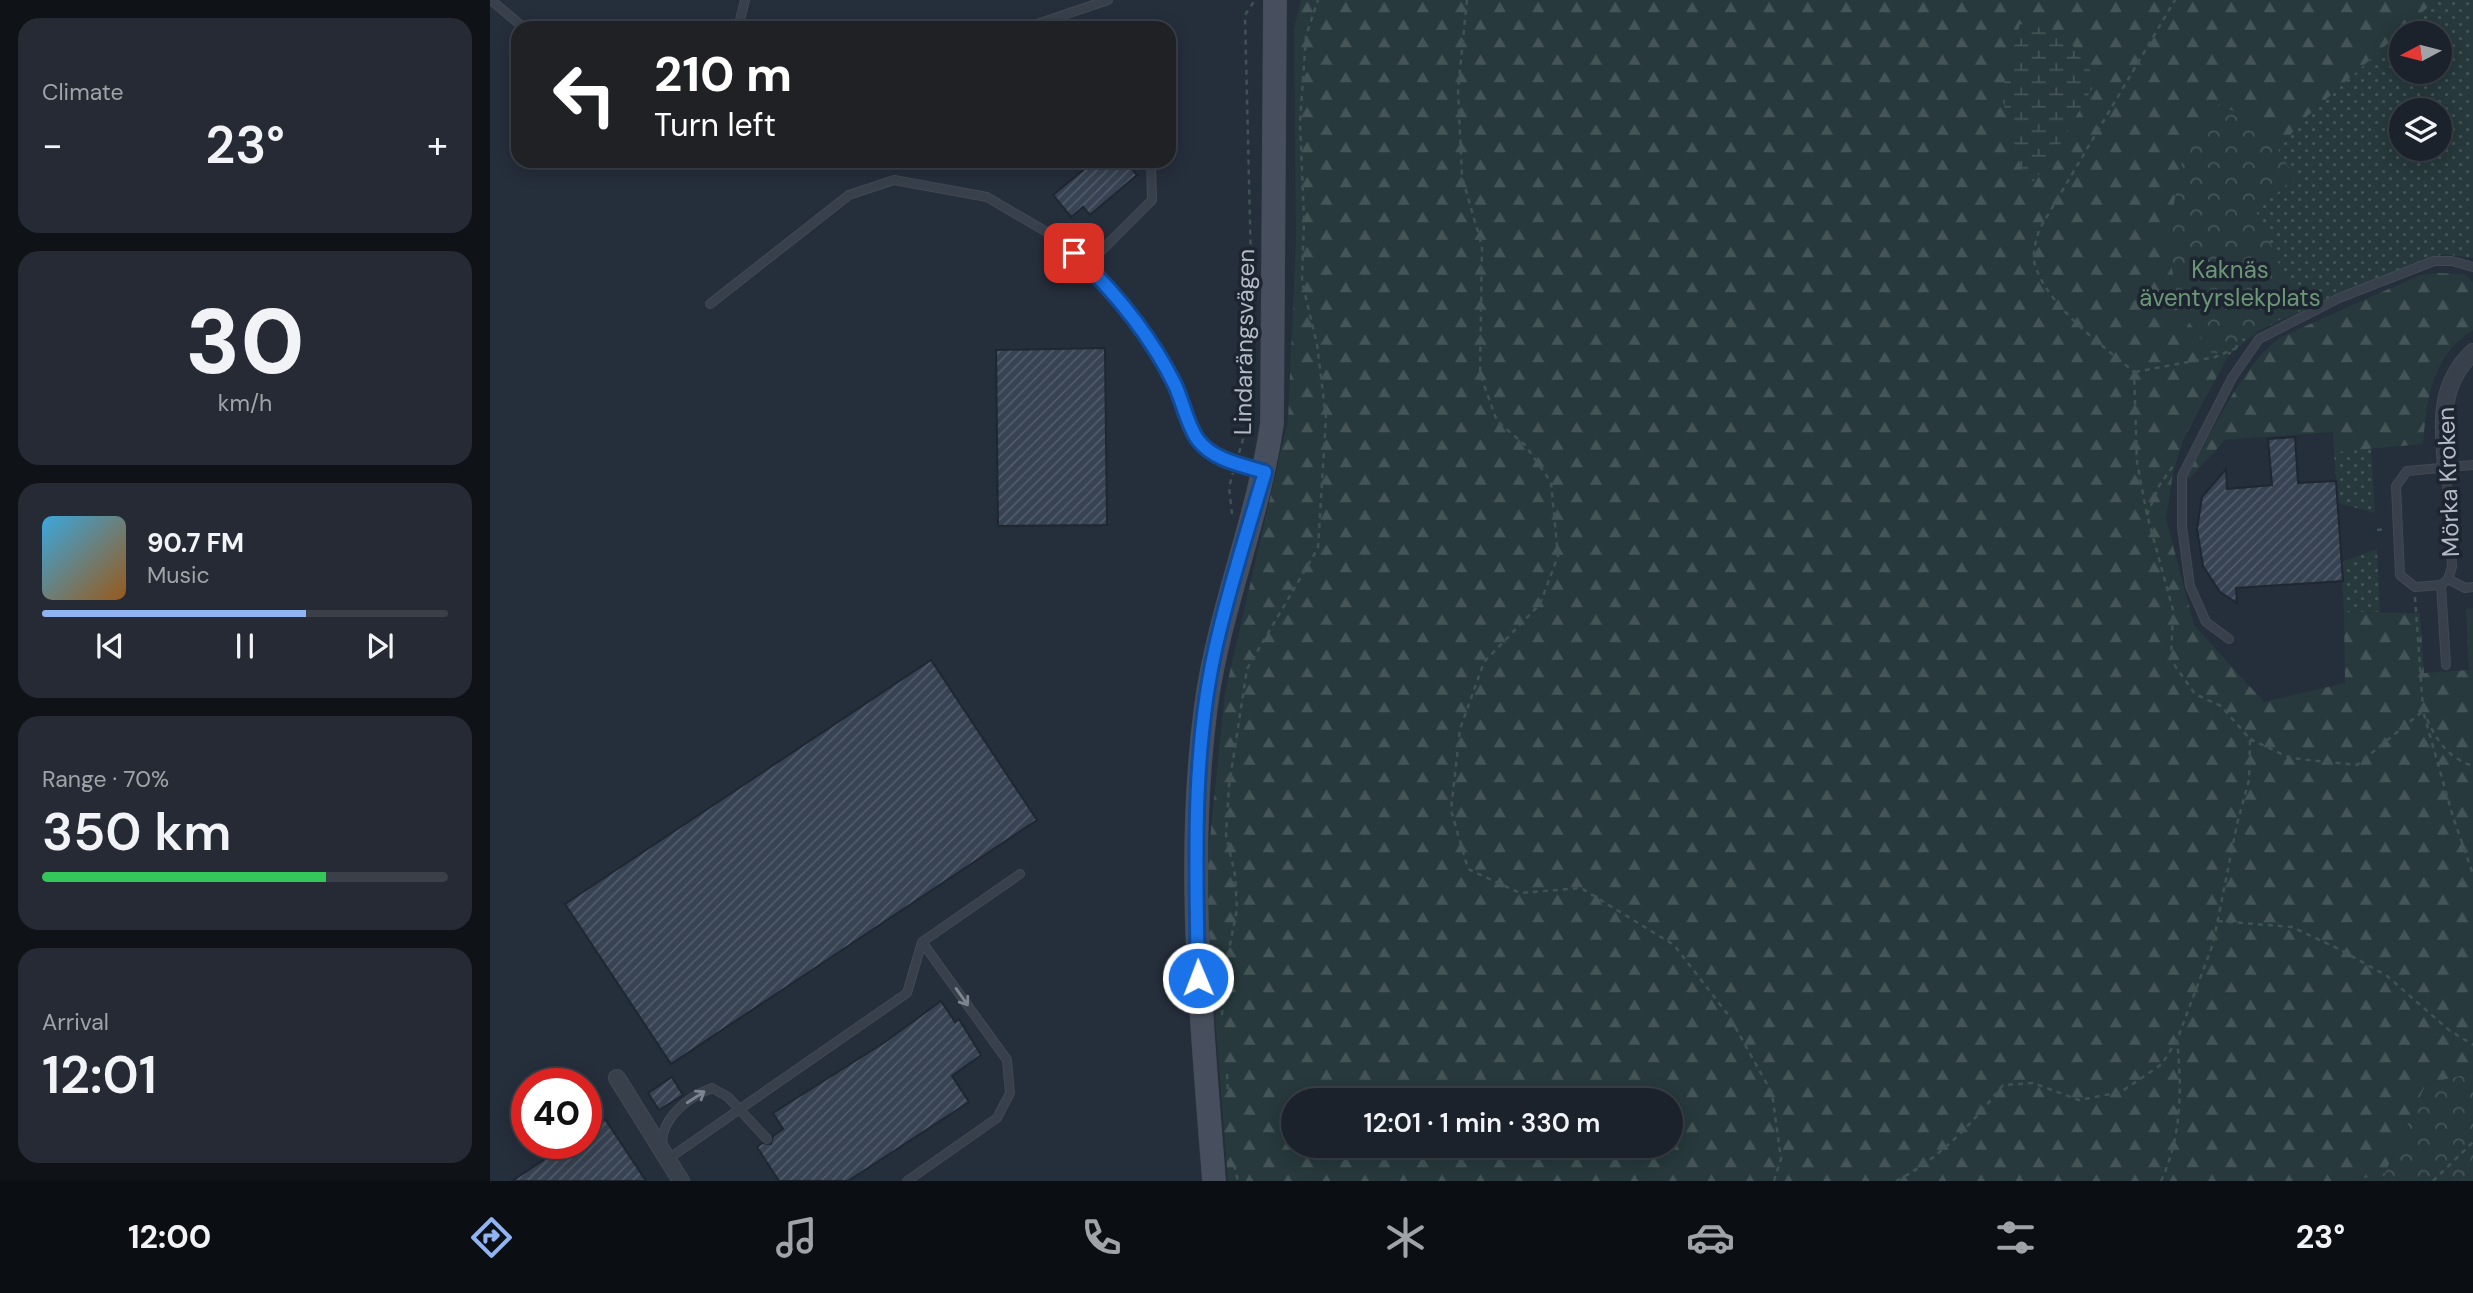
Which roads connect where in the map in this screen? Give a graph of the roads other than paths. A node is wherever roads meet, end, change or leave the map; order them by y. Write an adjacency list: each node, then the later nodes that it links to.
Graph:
1 (491, 0): 5 (lane)
2 (746, 0): 6 (lane)
3 (1108, 0): 7 (lane)
4 (1275, 0): 15 (street, Lindarängsvägen)
5 (516, 21)
6 (740, 21)
7 (1046, 21)
8 (1151, 168): 9 (lane)
9 (1087, 265): 11 (lane); 15 (lane)
10 (2473, 267): 18 (lane)
11 (710, 304)
12 (2473, 352): 14 (street, Mörka Kroken)
13 (2473, 465): 14 (lane)
14 (2446, 467): 16 (lane, Mörka Kroken); 16 (lane)
15 (1265, 472): 28 (street, Lindarängsvägen)
16 (2445, 582): 17 (lane); 19 (lane, Mörka Kroken)
17 (2473, 587)
18 (2229, 639)
19 (2446, 665)
20 (1020, 874): 21 (lane)
21 (922, 942): 23 (lane); 27 (lane, one-way to 27)
22 (617, 1078): 25 (street)
23 (739, 1109): 24 (lane); 25 (lane); 25 (lane, one-way to 23)
24 (767, 1139)
25 (665, 1155): 26 (street)
26 (681, 1181)
27 (907, 1181)
28 (1214, 1181)

